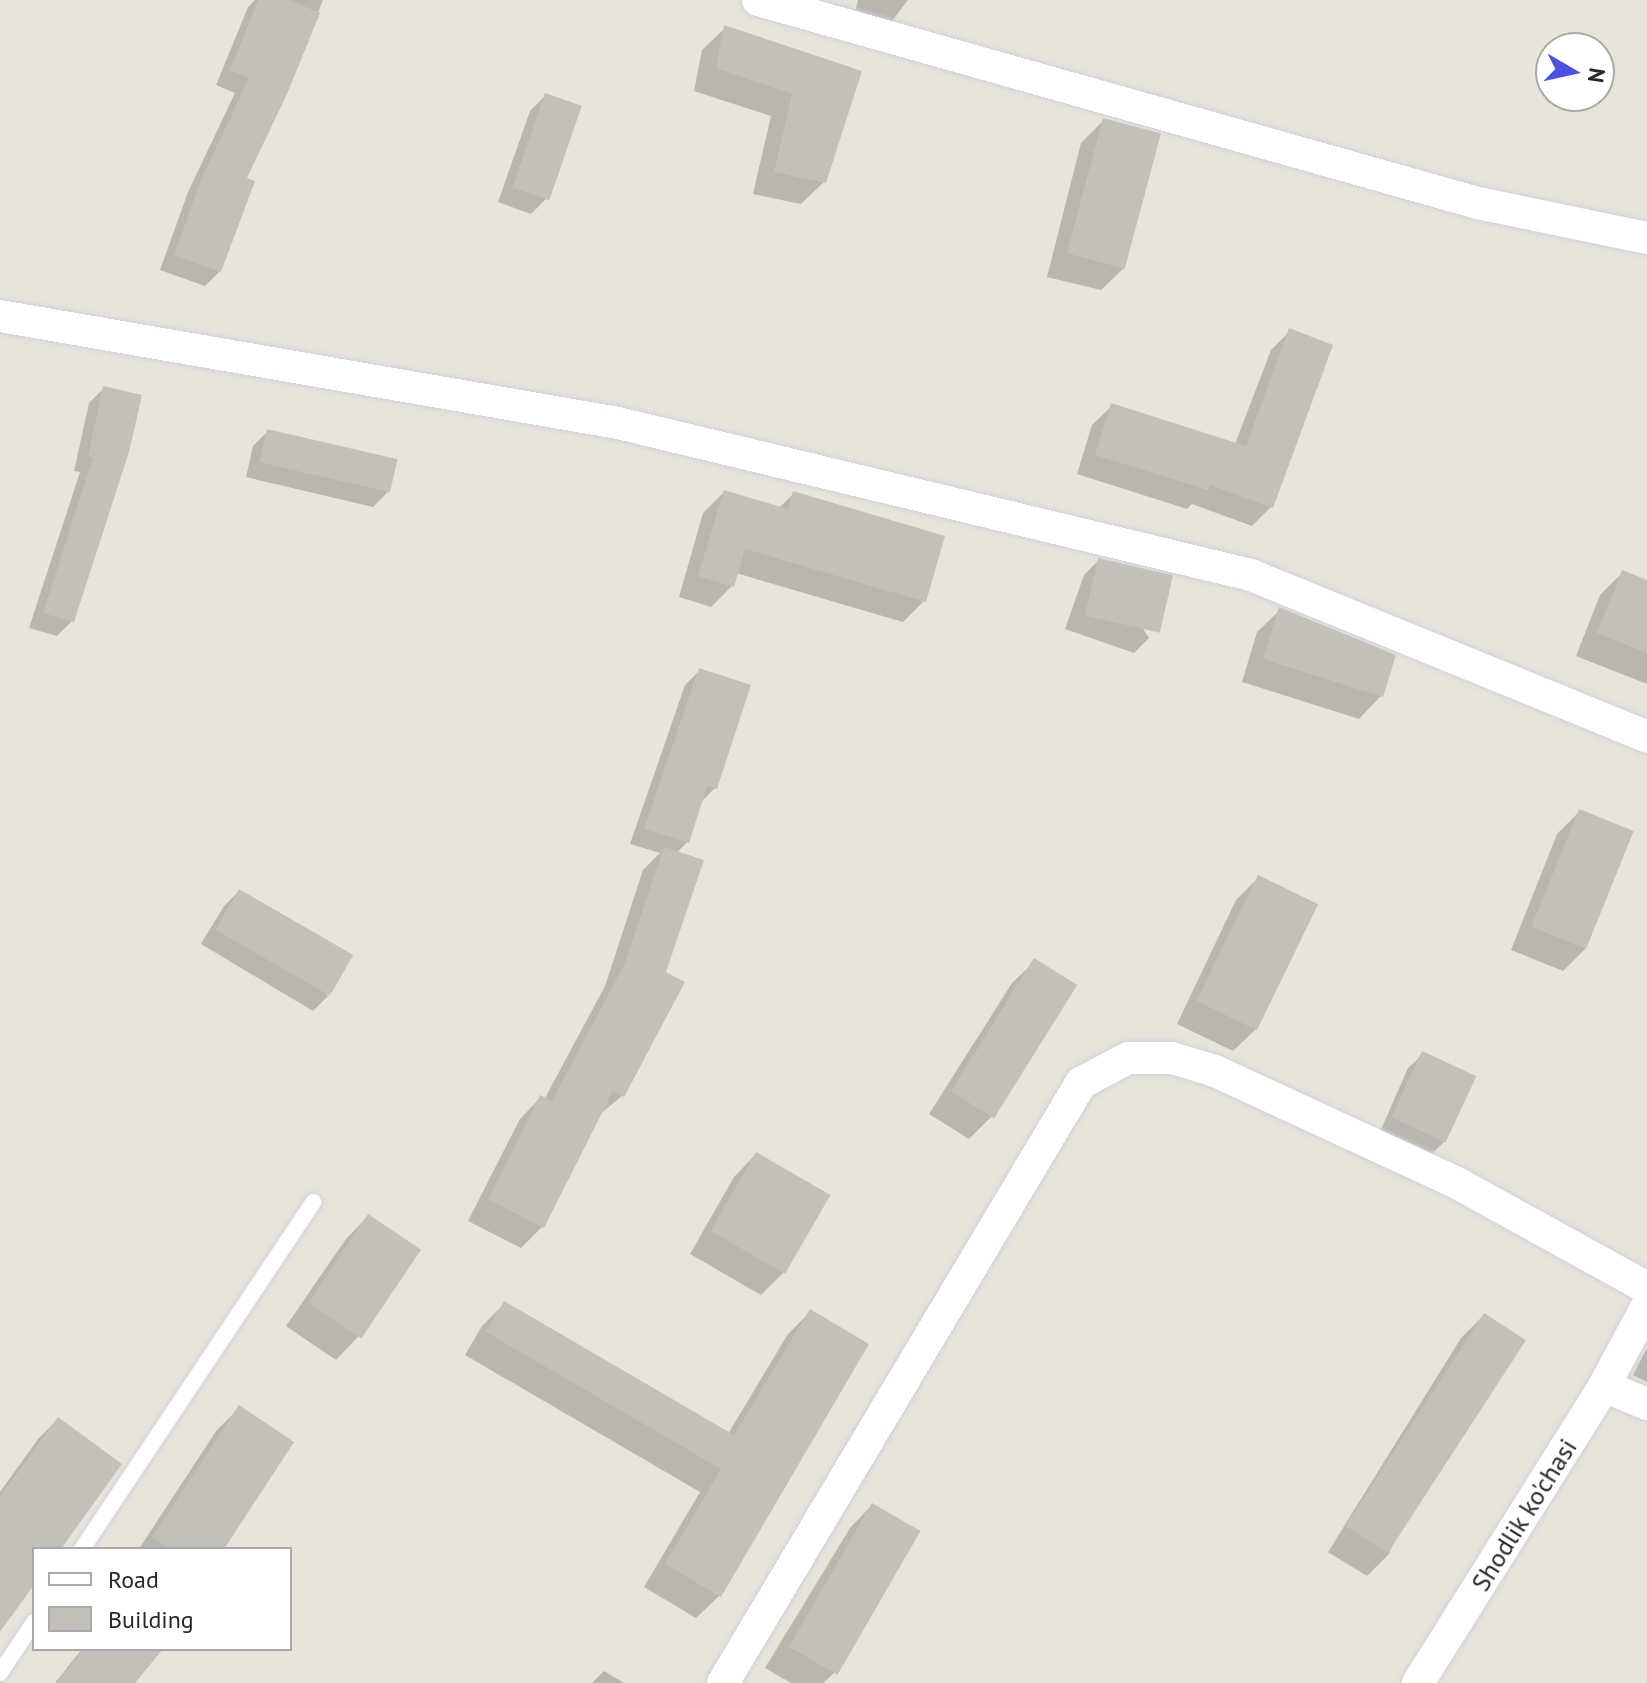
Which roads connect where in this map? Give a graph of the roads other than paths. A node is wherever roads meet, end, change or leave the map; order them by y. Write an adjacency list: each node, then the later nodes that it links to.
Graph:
1 (758, 0): 2 (street)
2 (1647, 238)
3 (0, 316): 4 (street)
4 (1647, 737)
5 (313, 1202): 10 (lane)
6 (1647, 1288): 13 (street)
7 (1647, 1306): 8 (street, Shodlik ko'chasi)
8 (1604, 1386): 9 (street); 14 (street, Shodlik ko'chasi)
9 (1647, 1404)
10 (83, 1547)
11 (32, 1625): 12 (lane)
12 (0, 1673)
13 (723, 1683)
14 (1418, 1683)

